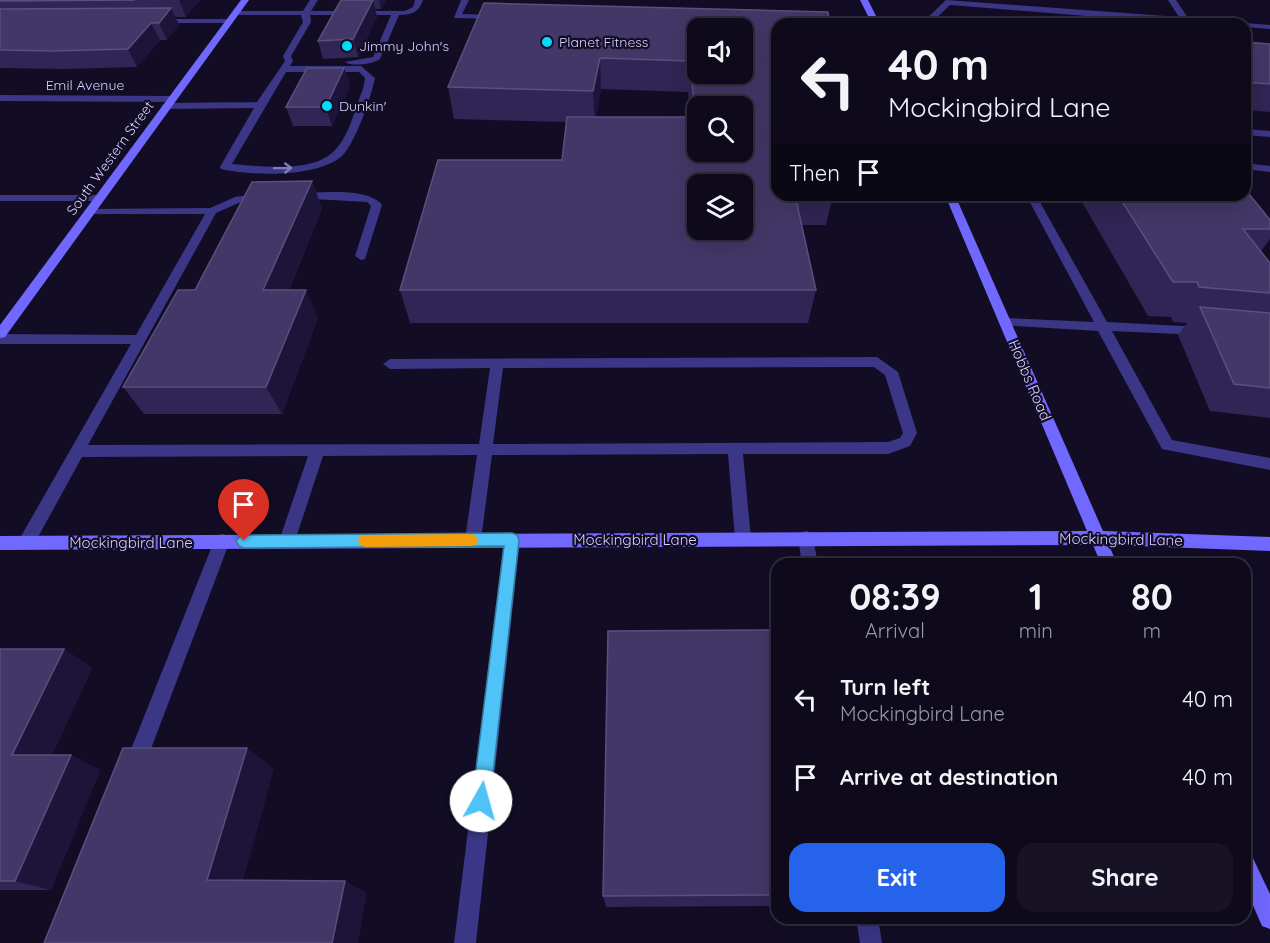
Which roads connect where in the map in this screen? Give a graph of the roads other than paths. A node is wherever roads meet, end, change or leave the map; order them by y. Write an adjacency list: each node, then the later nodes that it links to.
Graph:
1 (245, 0): 10 (street, South Western Street)
2 (314, 0): 8 (street)
3 (419, 0): 9 (street)
4 (465, 0): 11 (street)
5 (864, 0): 12 (street)
6 (1172, 0): 15 (street)
7 (981, 2): 13 (street); 14 (street)
8 (305, 14): 9 (street); 10 (street); 19 (street)
9 (392, 14): 19 (street)
10 (233, 17): 16 (street); 21 (street, South Western Street)
11 (504, 17)
12 (873, 18)
13 (931, 18)
14 (1146, 18)
15 (1184, 18)
16 (153, 21)
17 (1251, 25): 18 (street)
18 (1270, 27)
19 (286, 65): 22 (street); 22 (street, one-way to 19)
20 (0, 98): 21 (street, Emil Avenue)
21 (168, 103): 22 (street, Emil Avenue); 28 (street, South Western Street)
22 (260, 105)
23 (1251, 132): 24 (street)
24 (1270, 134)
25 (1251, 167): 26 (street)
26 (1270, 169)
27 (0, 198): 28 (street)
28 (100, 198): 31 (street, South Western Street)
29 (953, 201): 34 (street, Hobbs Road)
30 (1034, 201): 35 (street)
31 (90, 212): 32 (street); 37 (street, South Western Street)
32 (212, 212): 33 (street); 39 (street)
33 (361, 256)
34 (1005, 322): 35 (street); 48 (street, Hobbs Road)
35 (1101, 326): 36 (street); 46 (street)
36 (1217, 332)
37 (0, 334)
38 (0, 339): 39 (street)
39 (140, 340): 45 (street)
40 (390, 364): 41 (street)
41 (497, 364): 42 (street); 44 (street)
42 (735, 448): 44 (street); 49 (street)
43 (316, 450): 44 (street); 45 (street); 53 (street)
44 (485, 450): 50 (street)
45 (77, 452): 55 (street)
46 (1270, 464)
47 (806, 538): 48 (street, Mockingbird Lane); 49 (street, Mockingbird Lane); 57 (street)
48 (1097, 538): 56 (street, Mockingbird Lane); 58 (street, Hobbs Road)
49 (743, 539): 51 (street, Mockingbird Lane)
50 (473, 540): 51 (street, Mockingbird Lane); 53 (street, Mockingbird Lane)
51 (512, 540): 63 (street)
52 (222, 541): 53 (street, Mockingbird Lane); 55 (street, Mockingbird Lane); 59 (street)
53 (287, 541)
54 (0, 543): 55 (street, Mockingbird Lane)
55 (26, 543)
56 (1270, 544)
57 (809, 558)
58 (1106, 558)
59 (126, 787)
60 (1251, 876): 61 (street)
61 (1270, 918)
62 (868, 924): 64 (street)
63 (465, 943)
64 (872, 943)

